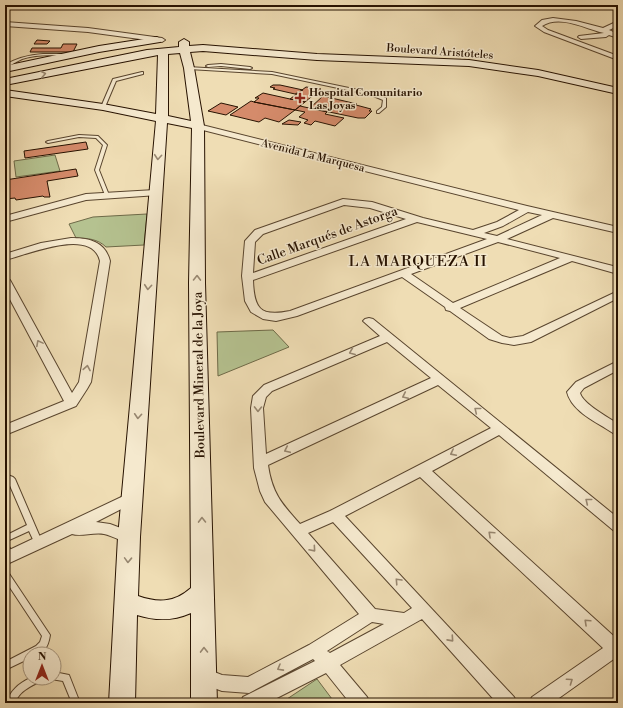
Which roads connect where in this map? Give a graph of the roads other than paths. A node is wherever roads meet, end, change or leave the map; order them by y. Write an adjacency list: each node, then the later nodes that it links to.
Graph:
1 (618, 23): 3 (street)
2 (5, 24): 4 (street)
3 (603, 31): 5 (street); 13 (street)
4 (107, 32): 8 (street); 9 (street)
5 (616, 35): 6 (street)
6 (581, 37)
7 (184, 45): 9 (street); 10 (street, Boulevard Aristóteles); 11 (street, Boulevard Aristóteles); 14 (street, Boulevard Mineral de la Joya)
8 (115, 46): 9 (street); 12 (street)
9 (160, 46): 16 (street); 28 (street)
10 (227, 50): 11 (street, Boulevard Aristóteles); 14 (street)
11 (258, 52): 24 (street, Boulevard Aristóteles)
12 (72, 55): 16 (street); 17 (street)
13 (618, 58)
14 (189, 65): 18 (lane); 29 (street, Boulevard Mineral de la Joya)
15 (230, 66): 18 (lane); 19 (lane); 20 (lane)
16 (76, 67): 22 (street, one-way to 16)
17 (5, 68)
18 (202, 69): 19 (lane)
19 (226, 70): 20 (lane)
20 (252, 71): 27 (lane)
21 (142, 73): 26 (lane)
22 (22, 78): 23 (street); 25 (street)
23 (5, 82)
24 (618, 91)
25 (10, 94): 26 (street, Avenida La Marquesa)
26 (103, 107): 28 (street, Avenida La Marquesa)
27 (378, 112)
28 (162, 118): 29 (street, Avenida La Marquesa); 31 (street, one-way to 31)
29 (198, 126): 33 (street, Avenida La Marquesa); 70 (street, Boulevard Mineral de la Joya, one-way to 29)
30 (48, 142): 32 (lane)
31 (155, 193): 32 (street); 59 (street, one-way to 59)
32 (107, 195): 35 (street)
33 (528, 209): 34 (street, Avenida La Marquesa); 38 (street)
34 (551, 215): 37 (street, Avenida La Marquesa); 39 (street)
35 (5, 219)
36 (415, 219): 38 (street); 44 (street, Calle Marqués de Astorga); 44 (street)
37 (618, 230)
38 (472, 233): 39 (street)
39 (498, 240): 41 (street); 43 (street)
40 (5, 257): 52 (street, one-way to 40)
41 (570, 258): 42 (street); 47 (street)
42 (618, 271)
43 (403, 273): 44 (street); 47 (street)
44 (248, 278)
45 (5, 280): 52 (street, one-way to 45)
46 (618, 294): 47 (street)
47 (450, 308)
48 (369, 321): 49 (street)
49 (388, 337): 51 (street); 56 (street, one-way to 56)
50 (618, 365): 55 (street)
51 (440, 380): 53 (street, one-way to 51); 56 (street, one-way to 56)
52 (71, 402): 54 (street)
53 (500, 429): 57 (street, one-way to 57); 62 (street, one-way to 53)
54 (5, 430)
55 (618, 430)
56 (261, 462): 63 (street)
57 (422, 469): 60 (street); 76 (street, one-way to 57)
58 (5, 477): 61 (lane)
59 (132, 496): 64 (street); 65 (street)
60 (335, 515): 63 (street); 72 (street, one-way to 60)
61 (32, 526): 66 (lane); 67 (lane)
62 (618, 526)
63 (298, 531): 73 (street, one-way to 73)
64 (61, 533): 65 (street); 67 (street)
65 (129, 537): 71 (street, one-way to 71)
66 (5, 539)
67 (39, 544): 68 (street)
68 (7, 554)
69 (6, 577): 75 (lane)
70 (203, 590): 71 (street); 81 (street, Boulevard Mineral de la Joya, one-way to 70)
71 (127, 602): 86 (street)
72 (424, 610): 74 (street); 90 (street, one-way to 90)
73 (370, 615): 74 (street); 77 (street)
74 (404, 620): 79 (street)
75 (43, 646)
76 (617, 648): 91 (street, one-way to 76)
77 (314, 650): 79 (street); 81 (street, one-way to 81)
78 (22, 658): 80 (lane)
79 (328, 663): 88 (street); 89 (street)
80 (5, 666)
81 (204, 676): 87 (street, Boulevard Mineral de la Joya)
82 (62, 677): 85 (lane)
83 (26, 686): 84 (lane)
84 (11, 703)
85 (76, 703)
86 (122, 703)
87 (204, 703)
88 (249, 703)
89 (360, 703)
90 (508, 703)
91 (538, 703)

